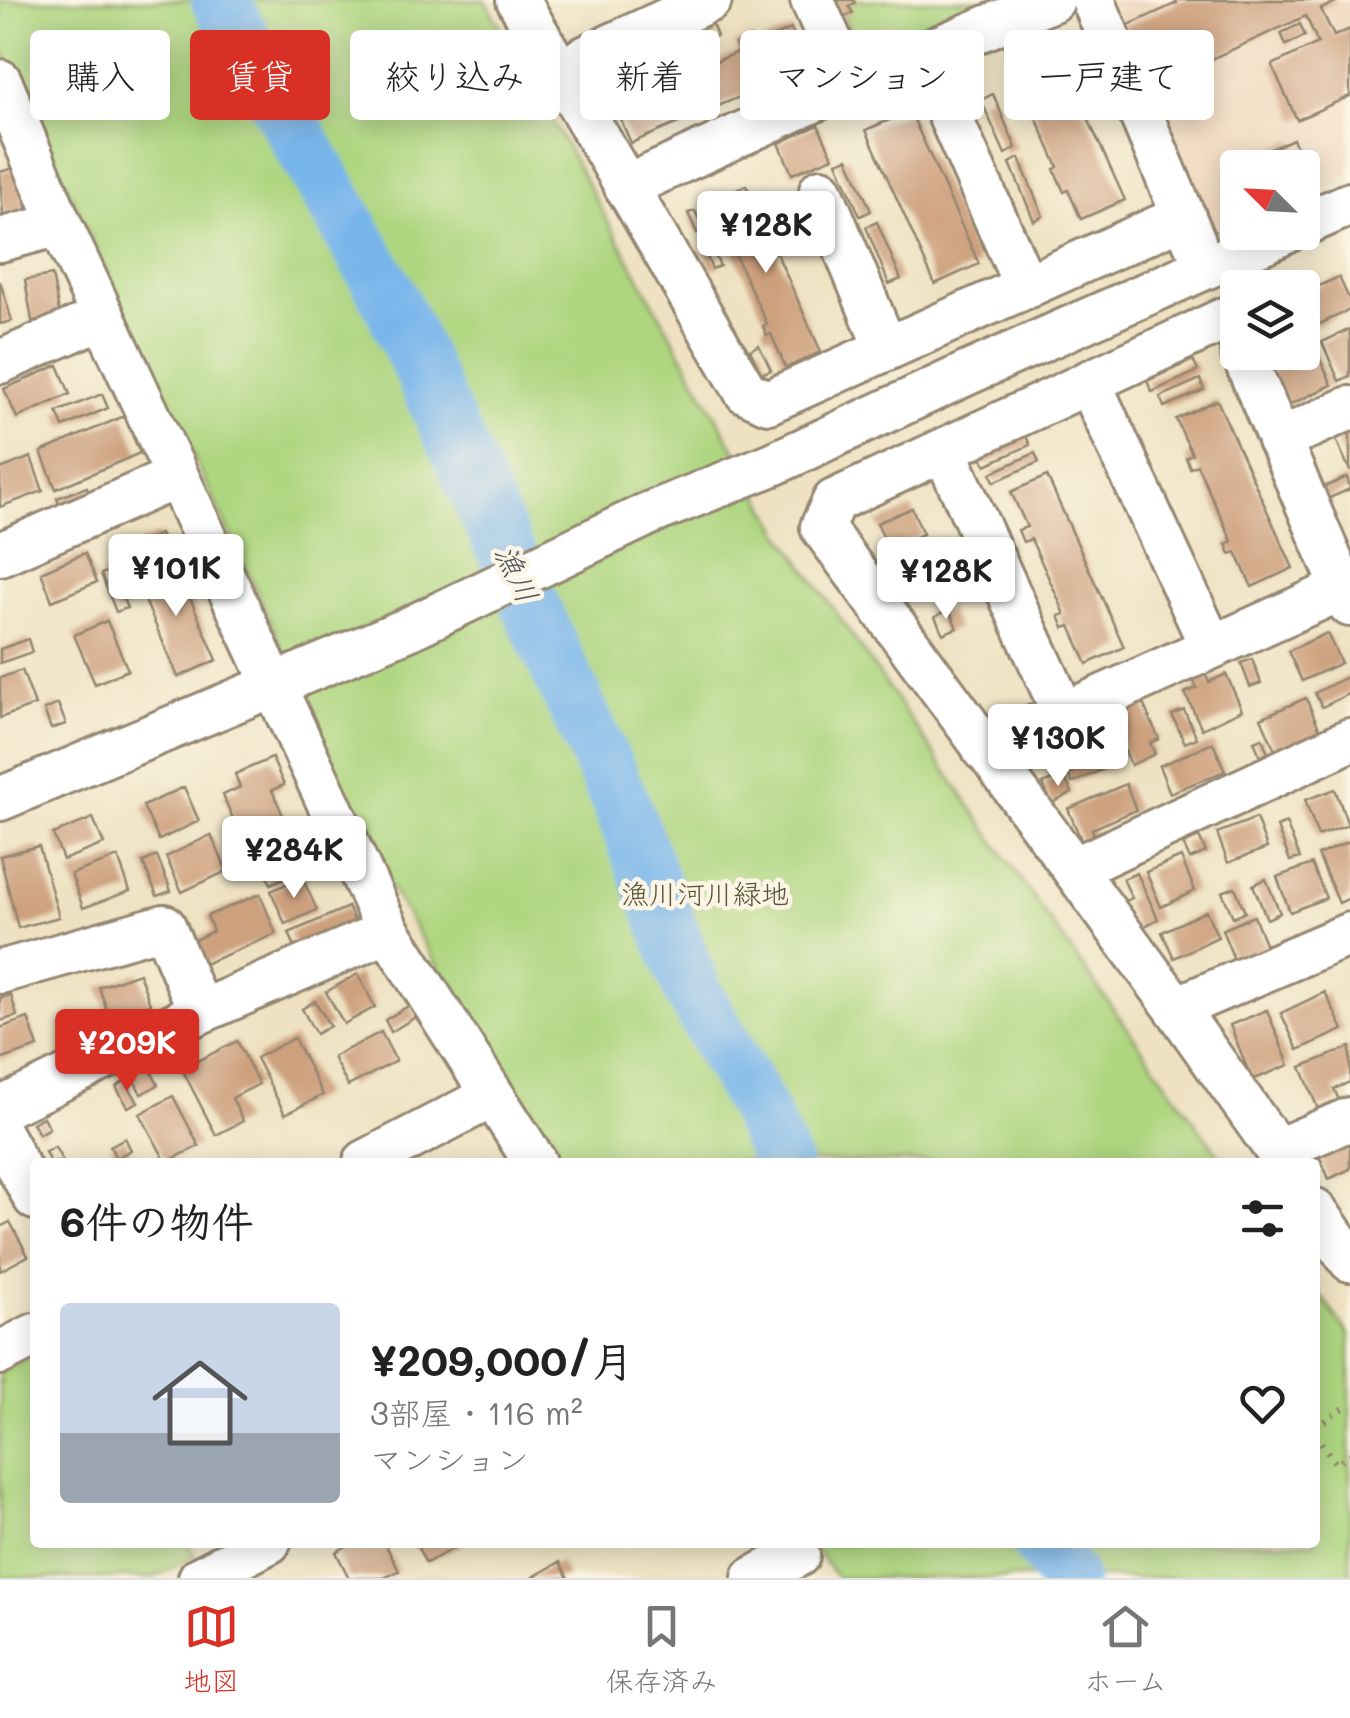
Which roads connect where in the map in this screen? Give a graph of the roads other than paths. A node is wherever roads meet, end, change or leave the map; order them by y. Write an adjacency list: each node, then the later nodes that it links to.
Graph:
1 (518, 0): 9 (street)
2 (710, 0): 9 (street)
3 (812, 0): 6 (street)
4 (1052, 0): 7 (street)
5 (1092, 0): 15 (street)
6 (826, 30)
7 (980, 30)
8 (0, 81): 17 (street)
9 (566, 82): 12 (street)
10 (772, 120): 12 (street)
11 (951, 120): 21 (street)
12 (626, 187): 25 (street)
13 (821, 190): 25 (street)
14 (1350, 204): 16 (street)
15 (1184, 216): 20 (street); 21 (street)
16 (1320, 217)
17 (60, 224): 18 (street); 23 (street)
18 (0, 240)
19 (1247, 250): 20 (street)
20 (1206, 269): 22 (street); 36 (street)
21 (1026, 287): 25 (street)
22 (1220, 302)
23 (103, 316): 26 (street); 32 (street)
24 (1220, 342): 28 (street)
25 (886, 350)
26 (0, 362)
27 (1249, 370): 30 (street)
28 (1088, 382): 31 (street); 35 (street)
29 (1350, 408): 30 (street)
30 (1279, 440): 34 (street)
31 (944, 450): 37 (street); 39 (street)
32 (176, 476): 33 (street); 36 (street)
33 (0, 554)
34 (1348, 593): 35 (street)
35 (1210, 646): 37 (street)
36 (273, 688): 40 (street); 42 (street)
37 (1063, 712): 39 (street)
38 (1350, 740): 41 (street)
39 (984, 750): 41 (street)
40 (0, 799)
41 (1074, 869): 45 (street)
42 (388, 931): 46 (street); 47 (street)
43 (1350, 934): 45 (street)
44 (0, 972): 46 (street)
45 (1176, 1008): 51 (street)
46 (200, 1012): 48 (street)
47 (492, 1096): 52 (street); 53 (street)
48 (0, 1109)
49 (1350, 1119): 51 (street)
50 (0, 1133): 54 (street)
51 (1282, 1156)
52 (373, 1158)
53 (532, 1158)
54 (30, 1189)
55 (1320, 1217): 56 (street)
56 (1350, 1260)
57 (30, 1338): 58 (street)
58 (0, 1353)
59 (255, 1548): 61 (street)
60 (801, 1558): 62 (street)
61 (217, 1566)
62 (754, 1578)

